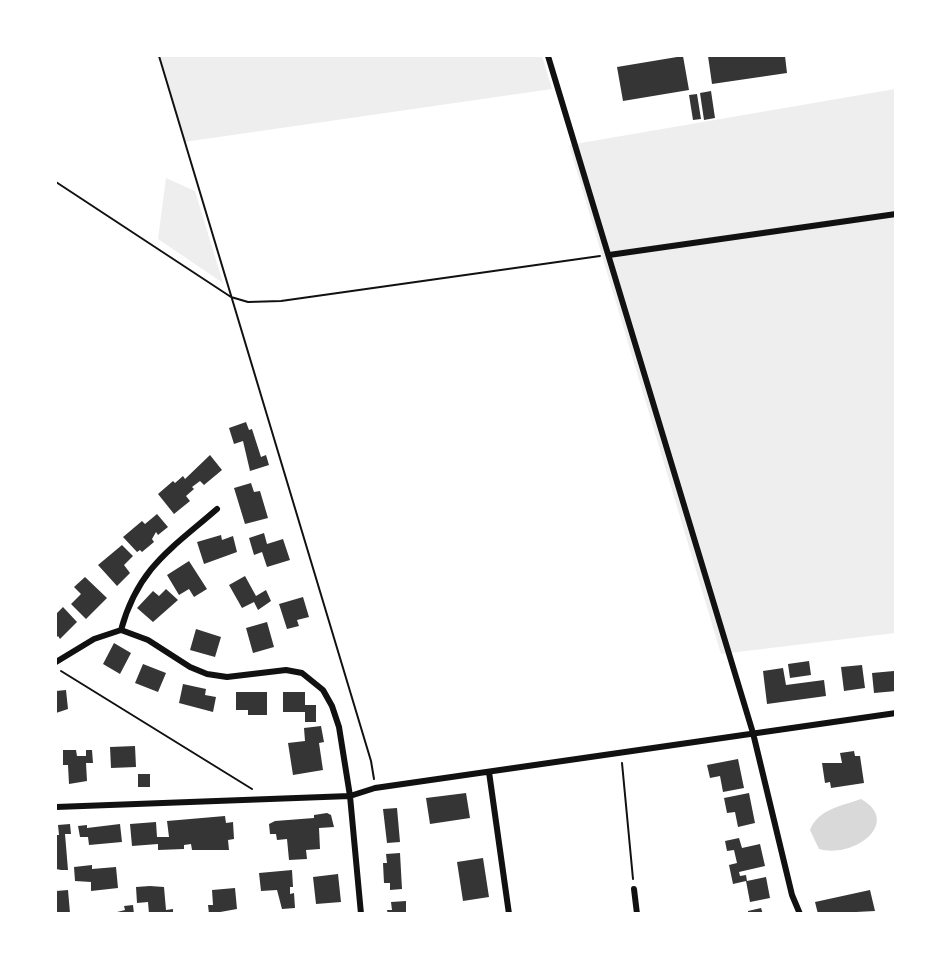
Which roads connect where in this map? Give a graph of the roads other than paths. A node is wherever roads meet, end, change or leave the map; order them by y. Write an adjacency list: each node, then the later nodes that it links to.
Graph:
1 (548, 56): 3 (street)
2 (896, 213): 3 (street)
3 (609, 255): 8 (street)
4 (217, 509): 5 (street)
5 (121, 630): 6 (street); 10 (street)
6 (56, 662)
7 (896, 713): 8 (street)
8 (753, 733): 9 (street); 16 (street)
9 (489, 772): 10 (street); 14 (street)
10 (350, 796): 11 (street); 13 (street)
11 (56, 807)
12 (634, 889): 15 (street)
13 (361, 914)
14 (509, 914)
15 (637, 914)
16 (800, 914)

